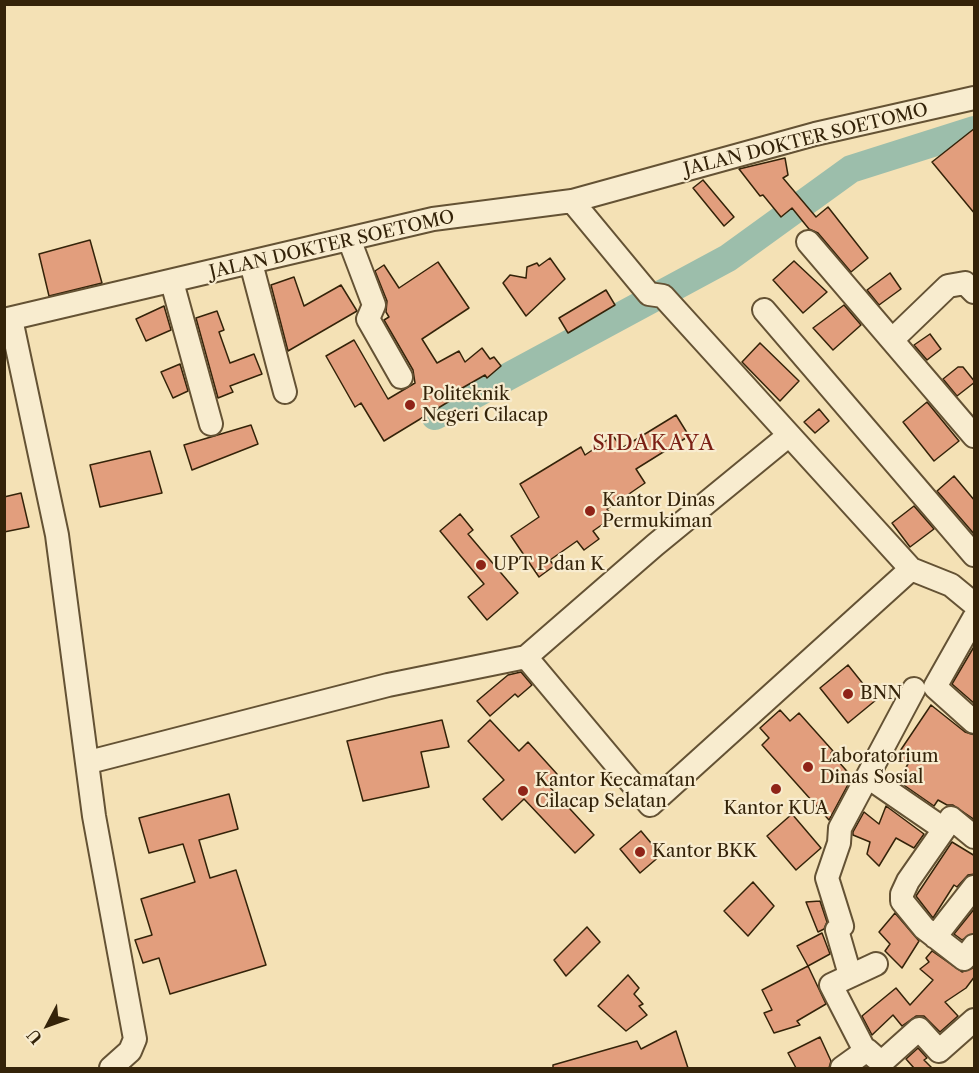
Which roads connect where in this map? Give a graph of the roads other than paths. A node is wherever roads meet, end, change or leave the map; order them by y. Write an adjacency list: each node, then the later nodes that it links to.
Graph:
1 (975, 98): 2 (street, JALAN DOKTER SOETOMO)
2 (572, 201): 3 (street, JALAN DOKTER SOETOMO); 14 (street)
3 (350, 239): 5 (street, JALAN DOKTER SOETOMO); 11 (street)
4 (808, 242): 10 (street)
5 (251, 263): 6 (street, JALAN DOKTER SOETOMO); 12 (street)
6 (172, 282): 9 (street, JALAN DOKTER SOETOMO); 13 (street)
7 (975, 292): 10 (street)
8 (764, 310): 16 (street)
9 (8, 320): 23 (street)
10 (893, 339): 15 (street)
11 (401, 377)
12 (285, 392)
13 (211, 424)
14 (788, 436): 17 (street); 20 (street)
15 (975, 436)
16 (975, 555)
17 (911, 569): 18 (street); 20 (street)
18 (975, 604)
19 (975, 618): 22 (street)
20 (526, 657): 23 (street)
21 (914, 689): 24 (street)
22 (975, 722)
23 (88, 762): 34 (street)
24 (868, 777): 25 (street); 31 (street)
25 (945, 828): 26 (street); 28 (street)
26 (975, 837)
27 (975, 887): 28 (street)
28 (935, 937): 29 (street)
29 (975, 946)
30 (876, 964): 31 (street)
31 (850, 975): 33 (street)
32 (975, 1020): 33 (street)
33 (878, 1061): 35 (street)
34 (111, 1068)
35 (842, 1068)

